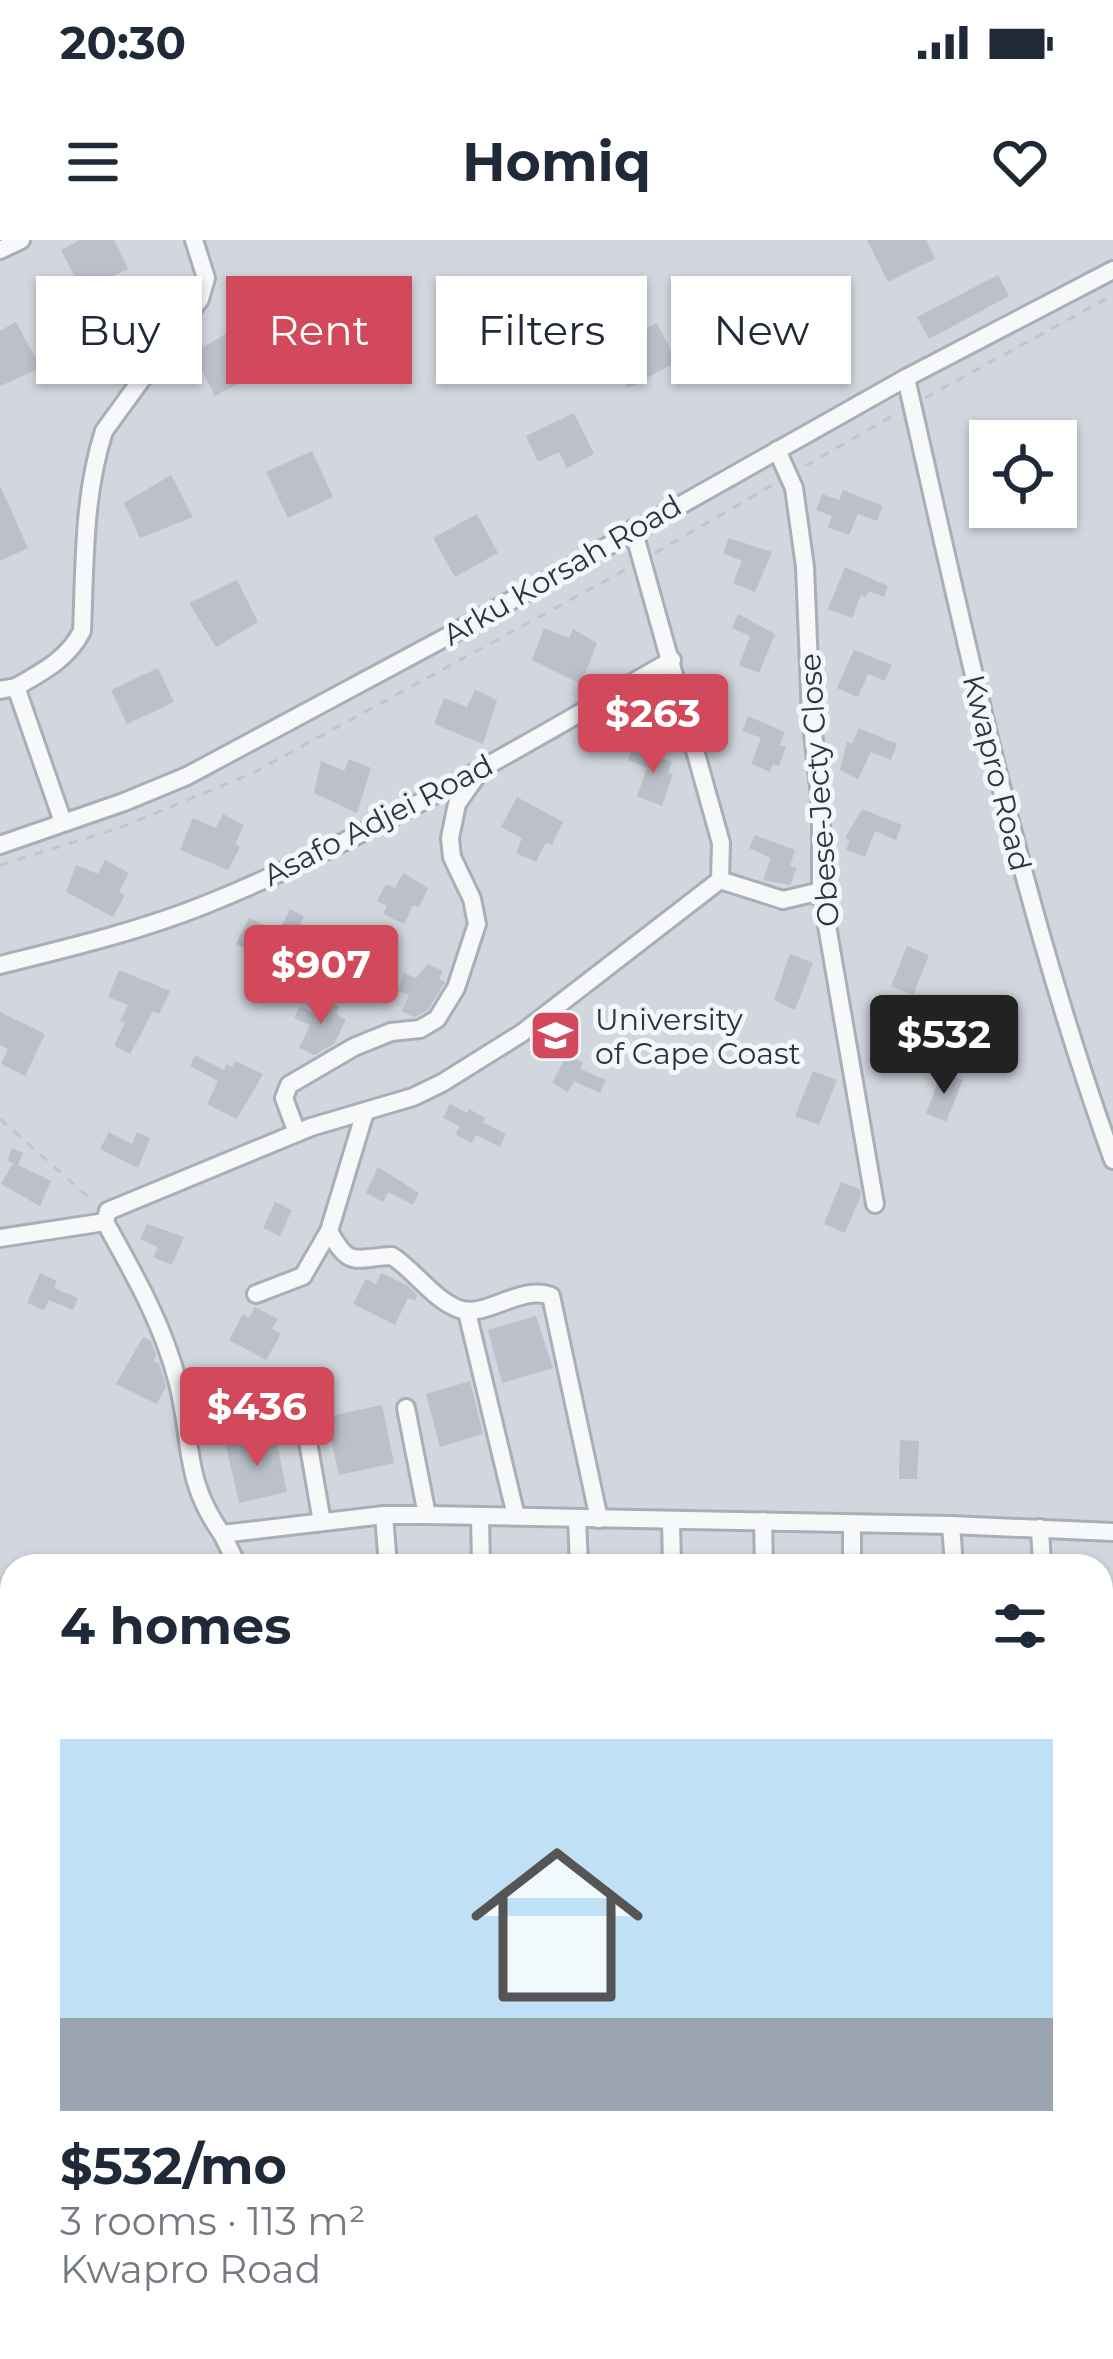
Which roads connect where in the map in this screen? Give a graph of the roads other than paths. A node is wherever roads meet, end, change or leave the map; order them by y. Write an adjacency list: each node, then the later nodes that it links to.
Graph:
1 (21, 240): 3 (street)
2 (194, 240): 9 (street)
3 (0, 250)
4 (1113, 270): 5 (street, Arku Korsah Road)
5 (906, 378): 6 (street, Arku Korsah Road); 18 (street, Kwapro Road)
6 (777, 450): 7 (street, Arku Korsah Road); 14 (street, Obese-Jecty Close)
7 (633, 529): 8 (street); 11 (street, Arku Korsah Road)
8 (672, 660): 10 (street, Asafo Adjei Road); 13 (street)
9 (8, 688): 11 (street)
10 (482, 770): 15 (street, Asafo Adjei Road); 17 (street)
11 (63, 822): 12 (street, Arku Korsah Road)
12 (0, 845)
13 (720, 880): 14 (street); 16 (street)
14 (820, 891): 19 (street, Obese-Jecty Close)
15 (0, 965)
16 (365, 1112): 17 (street); 21 (street)
17 (297, 1133): 20 (street)
18 (1113, 1160)
19 (875, 1204)
20 (106, 1216): 22 (street); 40 (street)
21 (329, 1231): 23 (street); 24 (street)
22 (0, 1238)
23 (256, 1294)
24 (467, 1312): 30 (street); 32 (street)
25 (406, 1408): 28 (street)
26 (307, 1436): 35 (street)
27 (384, 1515): 28 (street); 35 (street); 42 (street)
28 (427, 1515): 29 (street)
29 (480, 1516): 30 (street); 43 (street)
30 (516, 1516): 31 (street)
31 (577, 1519): 32 (street); 44 (street)
32 (598, 1519): 33 (street)
33 (671, 1521): 34 (street); 45 (street)
34 (763, 1521): 36 (street); 46 (street)
35 (322, 1522): 40 (street)
36 (852, 1525): 37 (street); 47 (street)
37 (952, 1525): 38 (street); 48 (street)
38 (1040, 1528): 39 (street); 49 (street)
39 (1113, 1532)
40 (222, 1534): 41 (street)
41 (232, 1554)
42 (387, 1554)
43 (482, 1554)
44 (578, 1554)
45 (672, 1554)
46 (764, 1554)
47 (852, 1554)
48 (953, 1554)
49 (1041, 1554)

